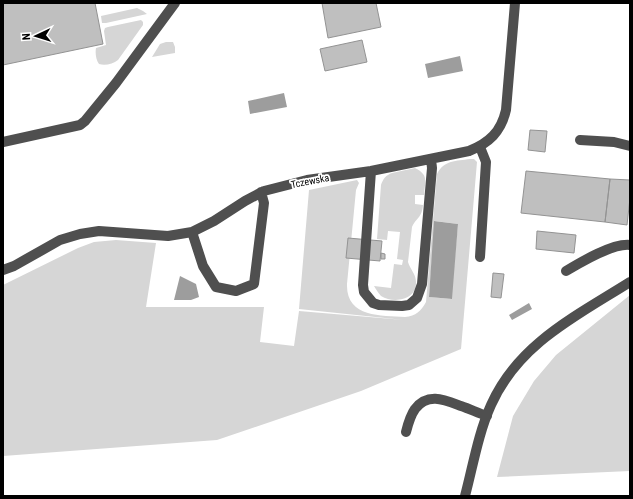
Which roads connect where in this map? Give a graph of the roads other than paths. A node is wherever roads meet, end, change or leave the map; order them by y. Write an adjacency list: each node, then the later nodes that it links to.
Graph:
1 (175, 3): 4 (street)
2 (515, 3): 5 (street, Tczewska)
3 (580, 140): 6 (street)
4 (3, 142)
5 (480, 146): 7 (street, Tczewska); 12 (street)
6 (630, 146)
7 (431, 158): 8 (street, Tczewska); 8 (street)
8 (371, 171): 9 (street, Tczewska)
9 (261, 192): 10 (street, Tczewska); 10 (street)
10 (192, 232): 13 (street, Tczewska)
11 (630, 245): 14 (street)
12 (480, 257)
13 (3, 270)
14 (566, 270)
15 (630, 282): 16 (street)
16 (487, 416): 17 (street); 18 (street)
17 (406, 432)
18 (465, 496)

